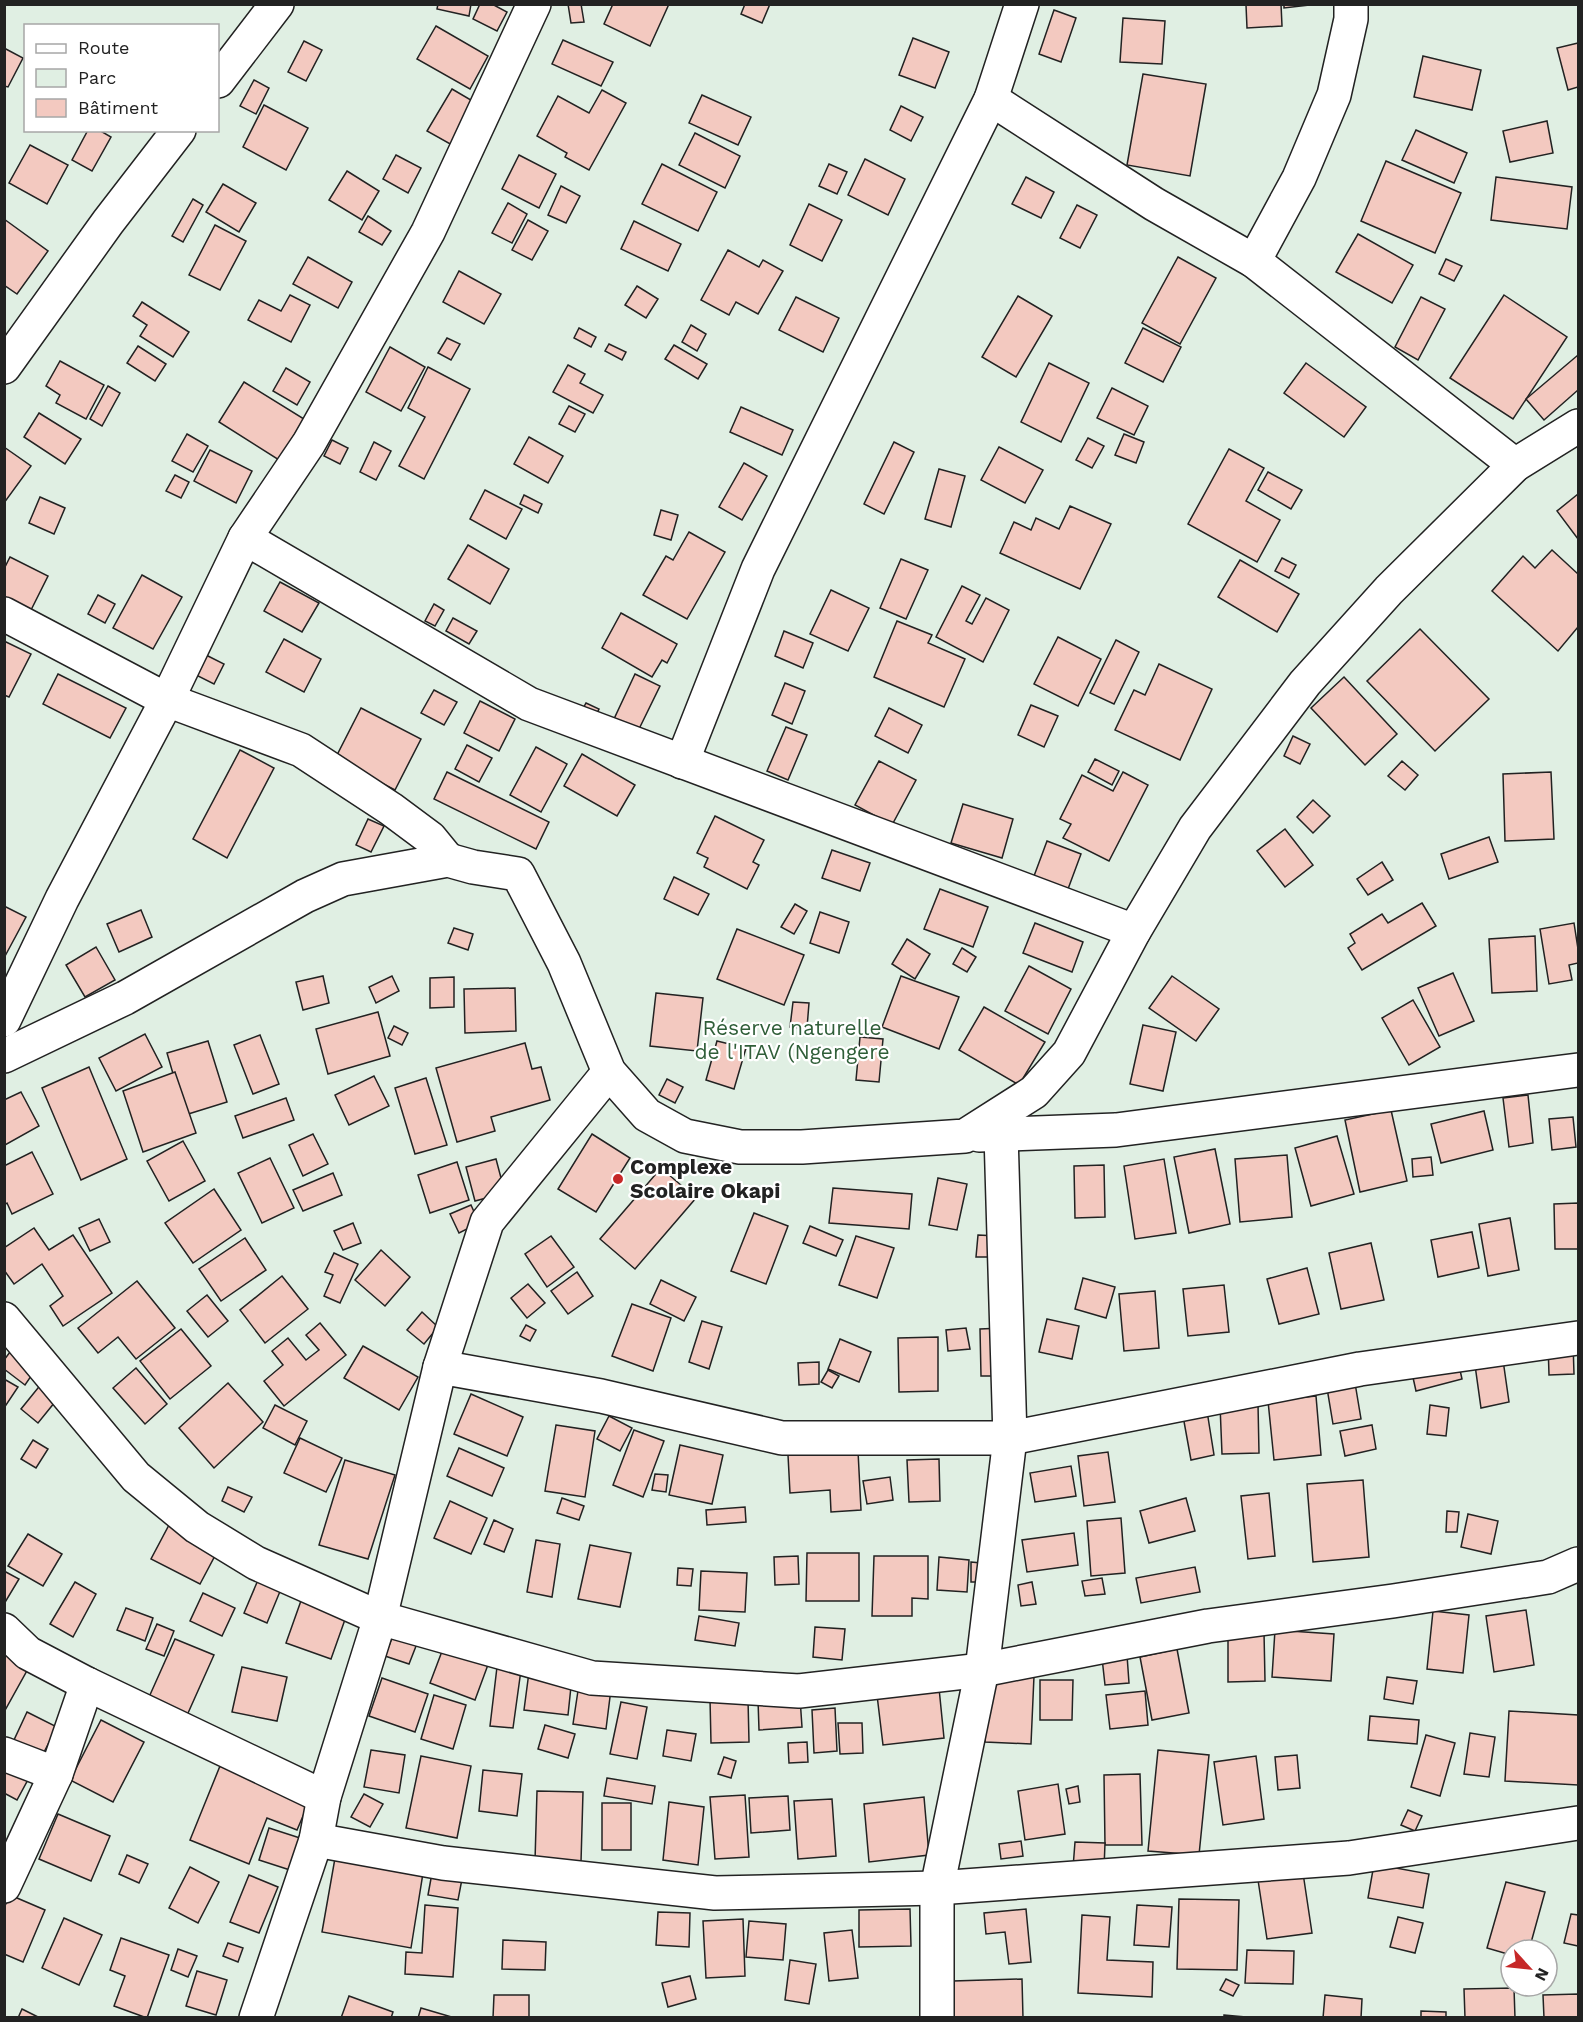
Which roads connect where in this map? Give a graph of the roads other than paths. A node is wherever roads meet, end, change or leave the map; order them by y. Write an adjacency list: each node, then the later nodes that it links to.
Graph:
1 (277, 4): 5 (street)
2 (534, 4): 12 (street)
3 (1022, 4): 6 (street)
4 (1351, 4): 8 (street)
5 (219, 80)
6 (991, 99): 8 (street); 15 (street)
7 (177, 132): 9 (street)
8 (1254, 261): 11 (street)
9 (4, 368)
10 (1578, 426): 11 (street)
11 (1515, 465): 17 (street)
12 (245, 538): 14 (street); 15 (street)
13 (4, 614): 14 (street)
14 (167, 700): 16 (street); 18 (street)
15 (682, 762): 17 (street)
16 (448, 860): 19 (street); 21 (street)
17 (1134, 931): 23 (street)
18 (4, 1020)
19 (4, 1056)
20 (1578, 1070): 22 (street)
21 (609, 1072): 23 (street); 26 (street)
22 (1000, 1134): 23 (street); 27 (street)
23 (965, 1136)
24 (4, 1319): 29 (street)
25 (1578, 1338): 27 (street)
26 (440, 1367): 27 (street); 29 (street)
27 (1010, 1438): 31 (street)
28 (1578, 1564): 31 (street)
29 (380, 1618): 31 (street); 35 (street)
30 (4, 1630): 32 (street)
31 (982, 1671): 39 (street)
32 (87, 1684): 34 (street); 35 (street)
33 (4, 1754): 34 (street)
34 (56, 1774): 38 (street)
35 (324, 1797): 37 (street)
36 (1578, 1823): 39 (street)
37 (316, 1840): 39 (street); 40 (street)
38 (4, 1886)
39 (938, 1888): 41 (street)
40 (256, 2018)
41 (937, 2018)

